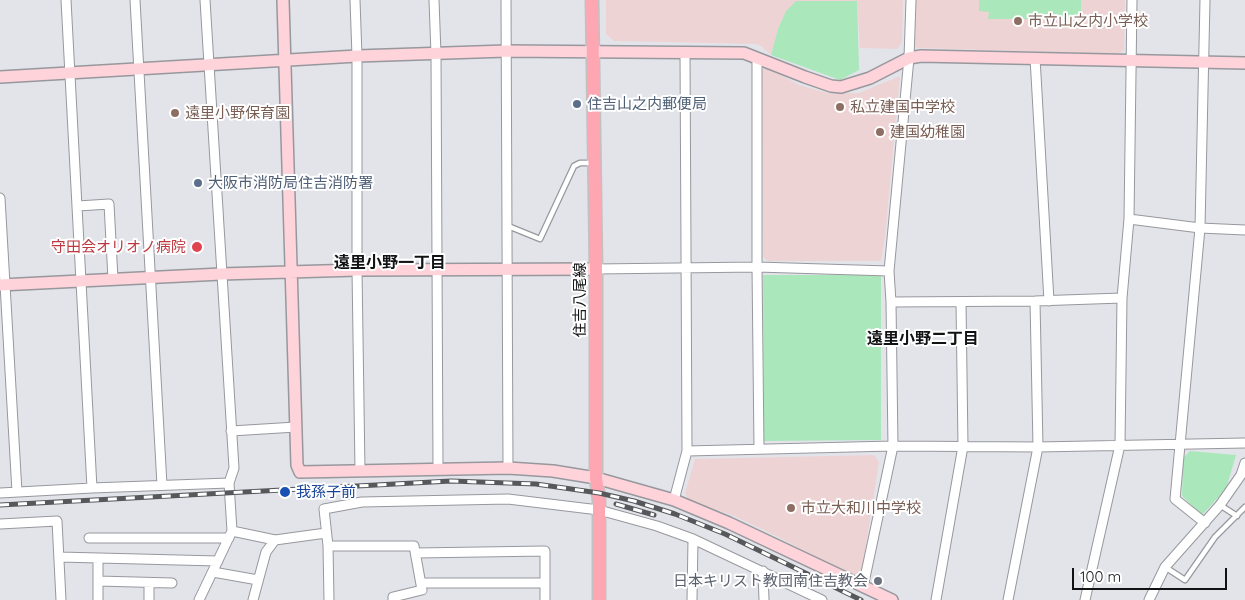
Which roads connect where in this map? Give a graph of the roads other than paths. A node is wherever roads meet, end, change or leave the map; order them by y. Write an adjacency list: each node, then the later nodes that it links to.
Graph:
1 (66, 0): 26 (street)
2 (135, 0): 25 (street)
3 (205, 0): 24 (street)
4 (283, 0): 20 (street)
5 (355, 0): 16 (street)
6 (434, 0): 15 (street)
7 (506, 0): 12 (street)
8 (592, 0): 13 (main road, 住吉八尾線)
9 (911, 0): 18 (street)
10 (1132, 0): 21 (street)
11 (1205, 0): 22 (street)
12 (506, 51): 13 (street); 15 (street); 32 (street)
13 (592, 52): 14 (street); 28 (main road, 住吉八尾線)
14 (685, 52): 17 (street); 38 (street)
15 (436, 54): 16 (street); 36 (street)
16 (357, 56): 20 (street); 40 (street)
17 (757, 58): 18 (street); 35 (street)
18 (909, 58): 19 (street); 41 (street)
19 (1035, 58): 21 (street); 49 (street)
20 (286, 60): 24 (street); 42 (street)
21 (1131, 60): 22 (street); 31 (street)
22 (1204, 62): 23 (street); 33 (street)
23 (1245, 63)
24 (208, 64): 25 (street); 43 (street)
25 (139, 68): 26 (street); 44 (street)
26 (70, 72): 27 (street); 30 (street)
27 (0, 77)
28 (594, 162): 32 (lane); 39 (main road, 住吉八尾線)
29 (0, 198): 47 (street)
30 (78, 206): 45 (street); 46 (street)
31 (1129, 219): 33 (street); 48 (street)
32 (508, 225): 37 (street)
33 (1200, 228): 34 (street); 56 (street)
34 (1245, 230)
35 (757, 267): 38 (street); 41 (street); 61 (street)
36 (436, 268): 37 (street); 40 (street); 64 (street)
37 (508, 268): 39 (street); 65 (street)
38 (686, 268): 39 (street); 62 (street)
39 (596, 269): 67 (main road, 住吉八尾線)
40 (357, 270): 42 (street); 66 (street)
41 (889, 271): 51 (street)
42 (292, 272): 43 (street); 53 (street)
43 (221, 274): 44 (street); 54 (street)
44 (151, 277): 45 (street); 69 (street)
45 (113, 279): 46 (street)
46 (82, 281): 47 (street); 70 (street)
47 (3, 285): 71 (street)
48 (1122, 298): 49 (street); 57 (street)
49 (1049, 300): 50 (street)
50 (1035, 301): 52 (street); 60 (street)
51 (891, 302): 52 (street); 58 (street)
52 (961, 302): 59 (street)
53 (296, 426): 54 (street); 66 (street)
54 (231, 431): 68 (street)
55 (1245, 443): 56 (street)
56 (1180, 444): 57 (street); 78 (street)
57 (1120, 445): 60 (street); 115 (street)
58 (892, 446): 59 (street); 61 (street); 99 (street)
59 (962, 446): 60 (street); 113 (street)
60 (1038, 447): 114 (street)
61 (759, 450): 62 (street)
62 (687, 451): 73 (street)
63 (1245, 463): 74 (street)
64 (438, 468): 65 (street); 66 (street)
65 (508, 468): 67 (street)
66 (360, 470)
67 (596, 478): 73 (street); 76 (main road, 住吉八尾線)
68 (229, 483): 69 (street); 81 (street)
69 (162, 485): 70 (street)
70 (92, 488): 71 (street)
71 (17, 492): 72 (street)
72 (0, 493)
73 (674, 500): 99 (street)
74 (1220, 505): 77 (lane); 78 (street)
75 (1245, 506): 77 (lane)
76 (599, 510): 80 (street); 83 (street); 108 (main road, 住吉八尾線)
77 (1237, 516): 90 (lane)
78 (1205, 523): 90 (street)
79 (0, 524): 87 (street)
80 (326, 533): 84 (street); 85 (street)
81 (230, 534): 82 (street); 84 (street); 89 (street)
82 (89, 538)
83 (692, 539): 91 (street); 109 (street)
84 (275, 540): 93 (street)
85 (328, 546): 86 (street); 105 (street)
86 (416, 553): 96 (street); 98 (street)
87 (59, 557): 88 (street); 100 (street)
88 (98, 558): 89 (street); 94 (street)
89 (218, 562): 92 (street)
90 (1165, 567): 116 (street)
91 (763, 571): 110 (street); 111 (street)
92 (213, 572): 93 (street); 103 (street)
93 (258, 580): 104 (street)
94 (98, 581): 95 (street); 101 (street)
95 (149, 582): 97 (street); 102 (street)
96 (421, 582): 98 (street); 106 (street)
97 (172, 583)
98 (545, 583): 107 (street)
99 (863, 587): 112 (street)
100 (61, 600)
101 (98, 600)
102 (149, 600)
103 (199, 600)
104 (253, 600)
105 (329, 600)
106 (393, 600)
107 (546, 600)
108 (599, 600)
109 (692, 600)
110 (764, 600)
111 (822, 600)
112 (892, 600)
113 (936, 600)
114 (1008, 600)
115 (1085, 600)
116 (1149, 600)

